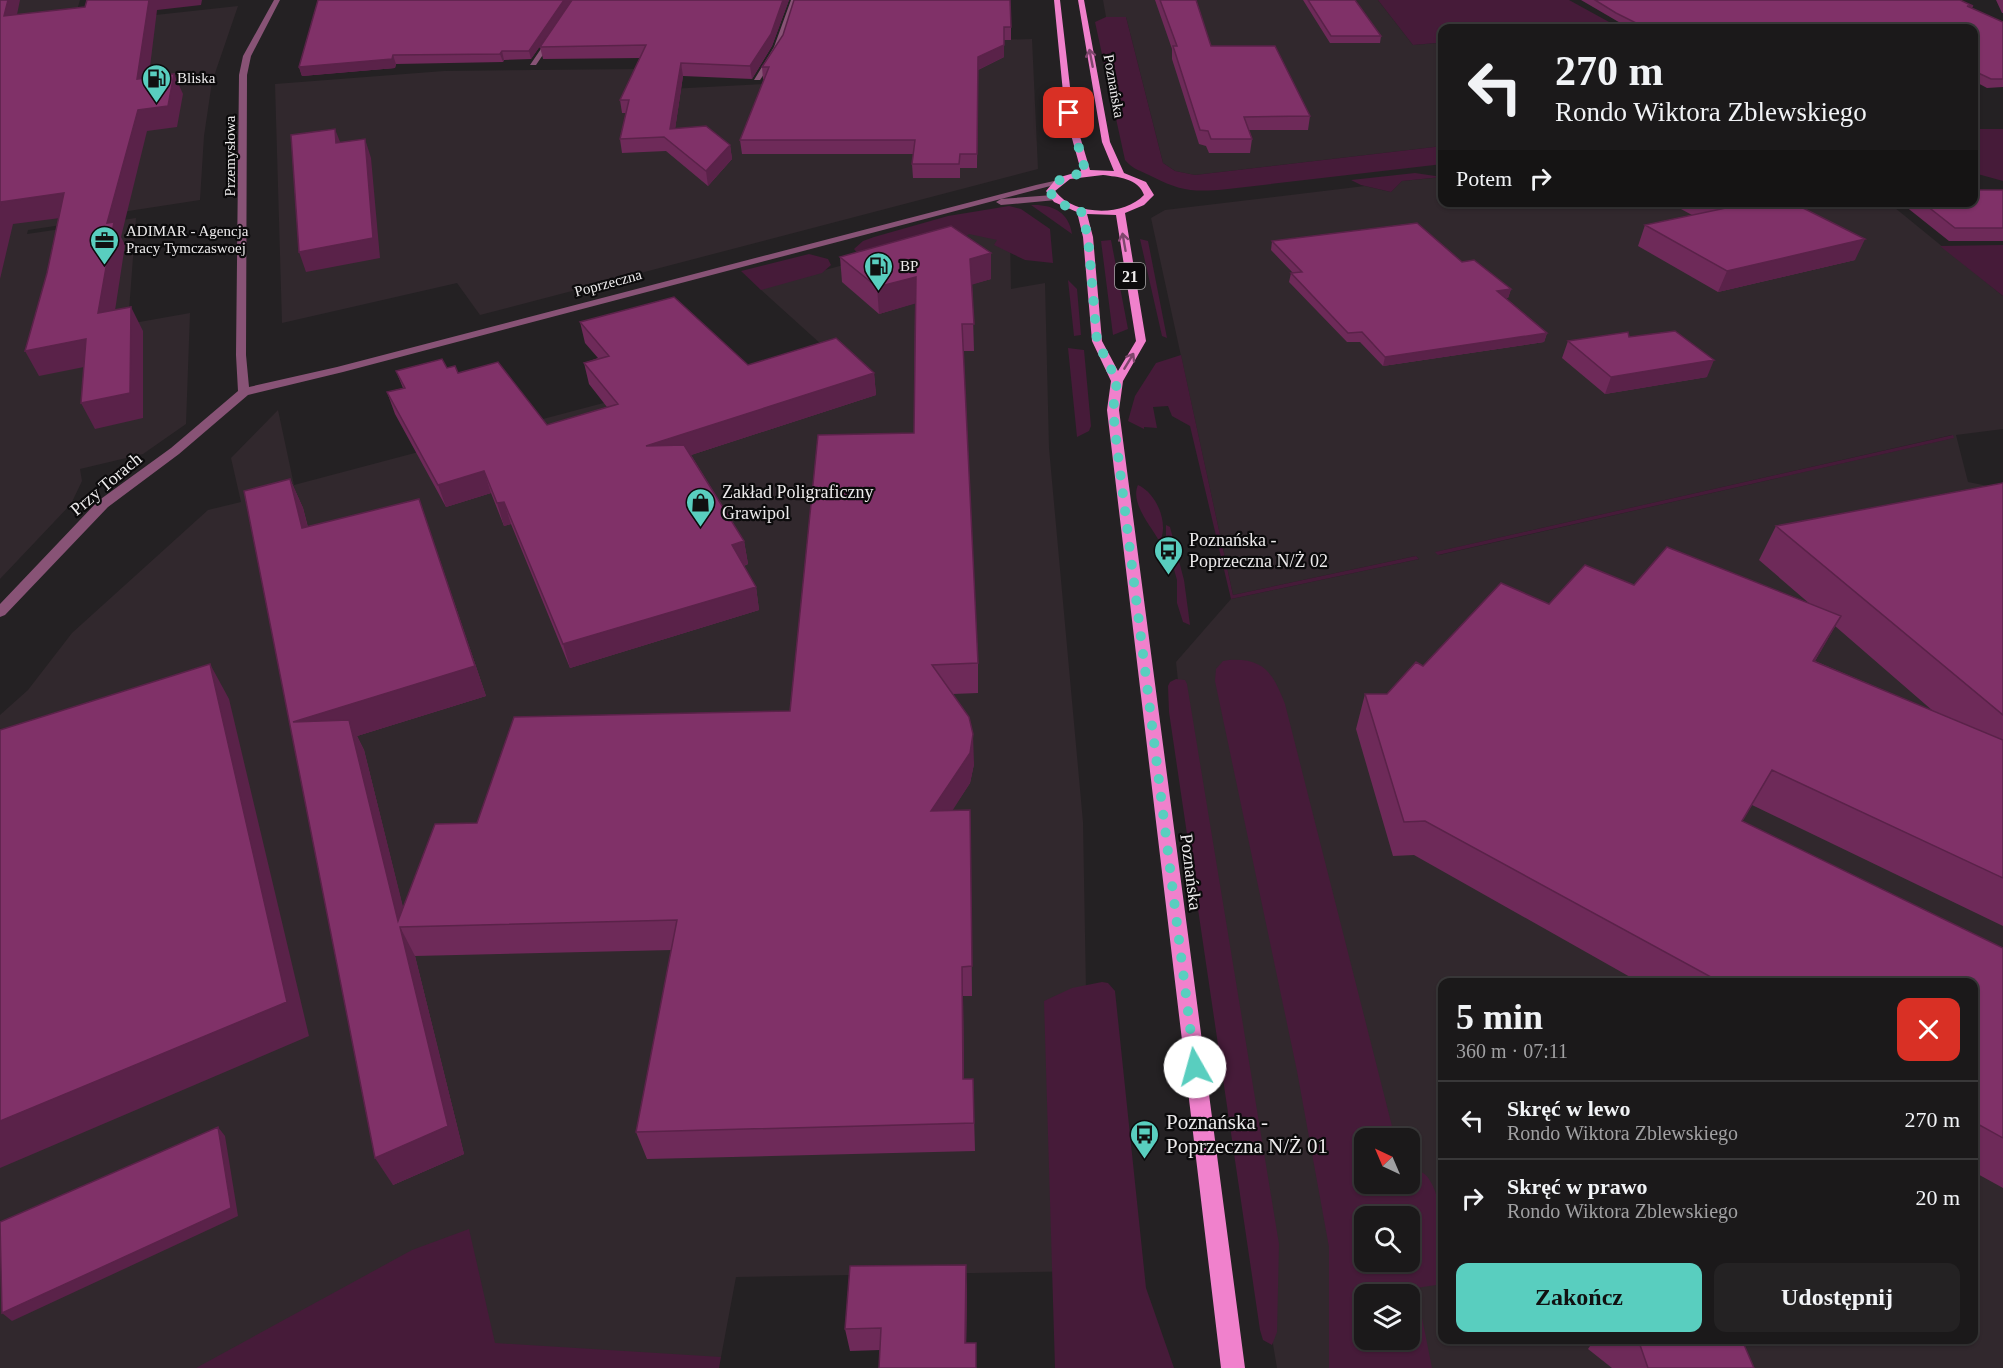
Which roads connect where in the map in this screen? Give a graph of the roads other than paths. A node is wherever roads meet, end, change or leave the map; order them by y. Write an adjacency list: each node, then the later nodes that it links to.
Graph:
1 (278, 0): 16 (street, Przemysłowa)
2 (577, 0): 6 (street)
3 (794, 0): 7 (street)
4 (1057, 0): 8 (main road)
5 (1081, 0): 9 (main road, Poznańska, one-way to 5)
6 (533, 63)
7 (757, 78)
8 (1086, 173): 9 (main road); 10 (main road)
9 (1120, 175): 14 (main road)
10 (1054, 184): 11 (main road); 12 (street, Poprzeczna)
11 (1053, 198): 12 (street, Poprzeczna); 13 (main road)
12 (980, 203): 16 (street, Poprzeczna)
13 (1081, 211): 14 (main road); 15 (main road, 21)
14 (1120, 212): 15 (main road, Poznańska / 21, one-way to 14)
15 (1117, 381): 18 (main road, Poznańska / 21)
16 (244, 392): 17 (street, Przy Torach)
17 (0, 612)
18 (1233, 1368)

